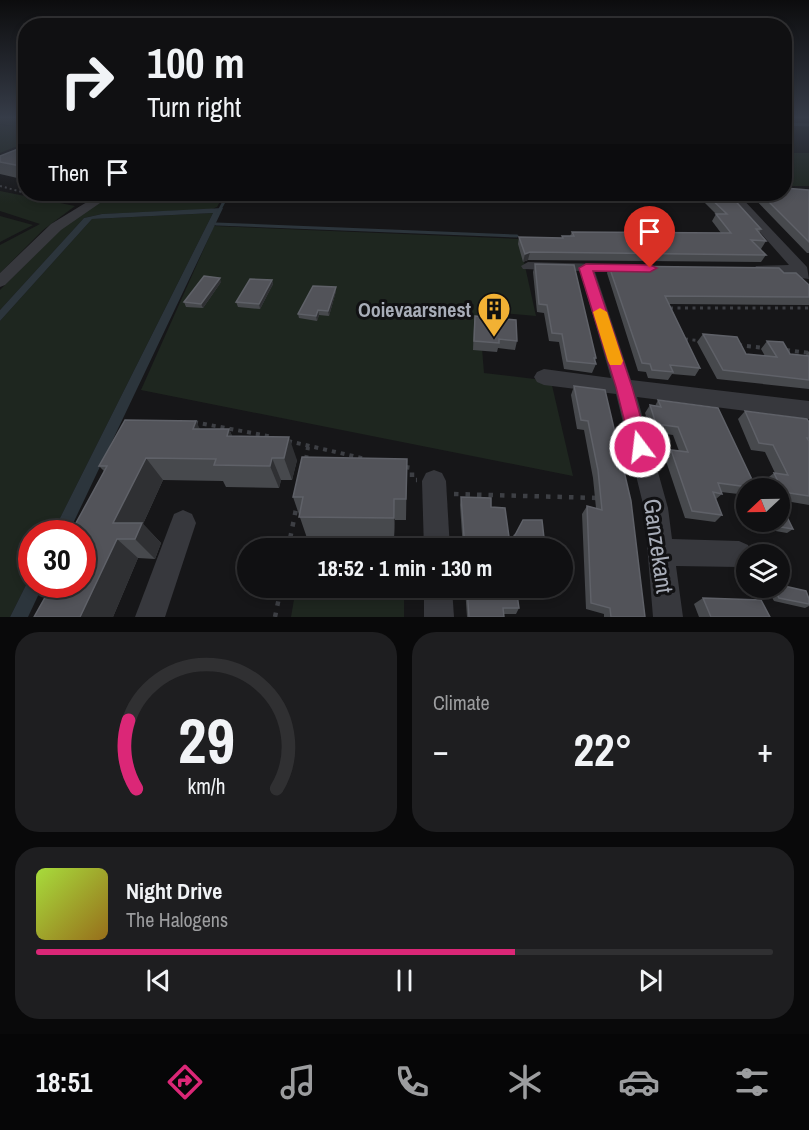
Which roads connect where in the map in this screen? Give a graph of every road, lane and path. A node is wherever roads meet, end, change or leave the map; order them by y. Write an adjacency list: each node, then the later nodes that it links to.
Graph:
1 (0, 186): 2 (path)
2 (18, 191)
3 (67, 201): 6 (path)
4 (95, 201): 6 (street)
5 (739, 201): 11 (street)
6 (88, 205): 12 (street)
7 (528, 266): 8 (street)
8 (586, 268): 9 (street); 22 (street, Ganzekant)
9 (642, 268)
10 (745, 269): 11 (street)
11 (804, 269)
12 (0, 282)
13 (664, 308): 14 (path)
14 (809, 308)
15 (679, 339): 16 (path)
16 (703, 341)
17 (738, 345): 18 (path)
18 (774, 349)
19 (785, 350): 20 (path)
20 (809, 352)
21 (544, 377): 22 (street)
22 (624, 387): 23 (street); 35 (street, Ganzekant)
23 (809, 410)
24 (186, 422): 25 (path)
25 (308, 447): 26 (path); 28 (path)
26 (378, 461)
27 (401, 466): 29 (path)
28 (303, 470)
29 (434, 481): 31 (path); 34 (street)
30 (298, 494): 33 (path)
31 (606, 500)
32 (183, 523): 39 (street)
33 (290, 538)
34 (437, 538)
35 (661, 552): 36 (street); 42 (street, Ganzekant)
36 (736, 554)
37 (279, 598): 40 (path)
38 (438, 598): 41 (street)
39 (150, 617)
40 (275, 617)
41 (439, 617)
42 (669, 617)

